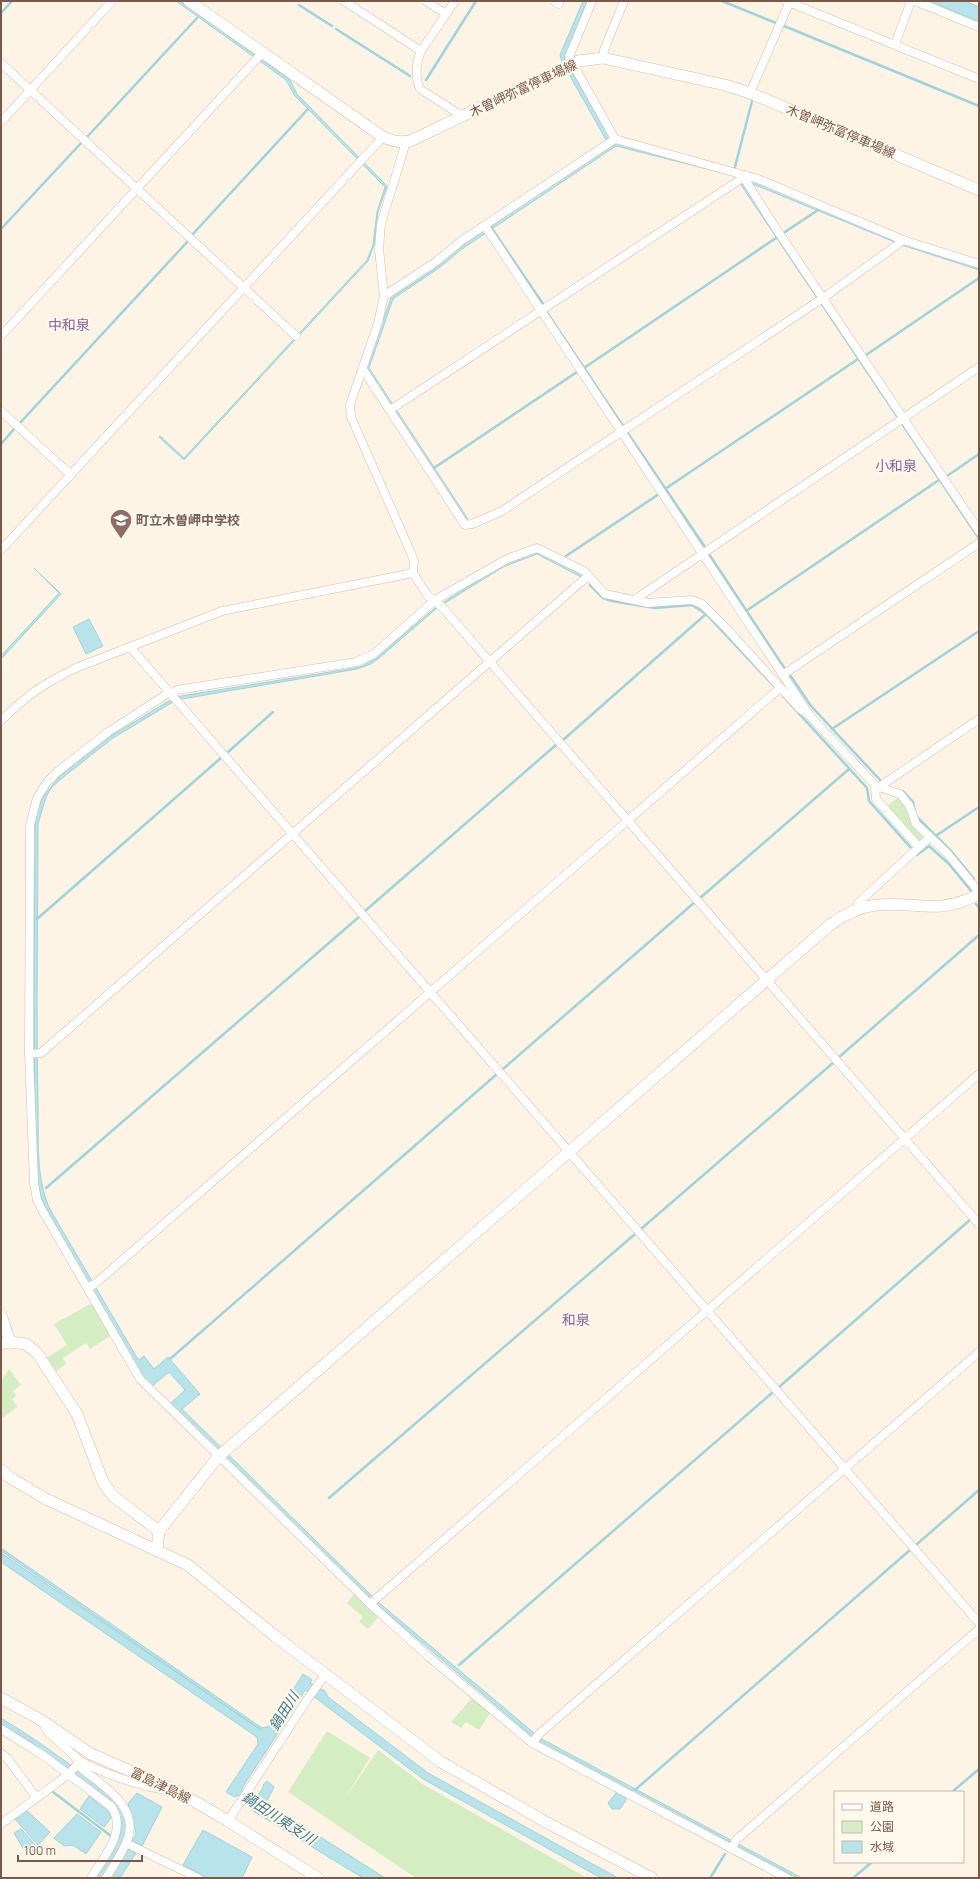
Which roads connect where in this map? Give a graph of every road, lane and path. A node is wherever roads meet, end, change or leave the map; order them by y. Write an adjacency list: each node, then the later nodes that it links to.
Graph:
1 (112, 1): 22 (street)
2 (189, 1): 17 (street)
3 (344, 1): 16 (street)
4 (426, 1): 13 (street)
5 (455, 1): 13 (street)
6 (554, 1): 7 (street)
7 (560, 1)
8 (592, 1): 20 (street)
9 (624, 1): 18 (street)
10 (789, 1): 15 (street); 23 (street)
11 (911, 1): 15 (street)
12 (915, 1): 14 (street)
13 (446, 14): 16 (street)
14 (979, 27)
15 (895, 44): 21 (street)
16 (421, 51): 24 (street)
17 (260, 56): 26 (street); 30 (street)
18 (603, 58): 20 (street, 木曽岬弥富停車場線); 23 (street, 木曽岬弥富停車場線)
19 (1, 63): 22 (street)
20 (568, 65): 24 (street, 木曽岬弥富停車場線); 27 (street)
21 (979, 79)
22 (31, 90): 25 (street); 30 (street)
23 (750, 93): 31 (street, 木曽岬弥富停車場線)
24 (462, 116): 28 (street, 木曽岬弥富停車場線)
25 (1, 122)
26 (383, 138): 28 (street); 35 (street)
27 (612, 141): 29 (street); 32 (street)
28 (406, 142): 36 (street)
29 (743, 178): 33 (street); 37 (street); 38 (street)
30 (138, 189): 35 (street); 39 (street)
31 (979, 190)
32 (487, 228): 36 (street); 38 (street)
33 (900, 242): 34 (street); 37 (street)
34 (979, 264)
35 (244, 288): 40 (street); 47 (street)
36 (384, 296): 42 (street)
37 (820, 299): 45 (street); 46 (street)
38 (540, 310): 43 (street); 46 (street)
39 (1, 336)
40 (296, 336)
41 (979, 367): 45 (street)
42 (362, 368): 43 (street); 52 (street)
43 (392, 409): 46 (street)
44 (1, 411): 47 (street)
45 (901, 420): 48 (street); 51 (street)
46 (622, 431): 51 (street)
47 (70, 475): 50 (street)
48 (979, 531)
49 (979, 544): 58 (street)
50 (1, 550)
51 (703, 553): 54 (street); 58 (street)
52 (413, 573): 55 (street); 56 (street)
53 (588, 576): 54 (street); 55 (street); 57 (street)
54 (634, 600): 59 (street)
55 (439, 603): 57 (street); 60 (street)
56 (130, 647): 60 (street); 63 (street)
57 (490, 662): 65 (street); 66 (street)
58 (784, 674): 61 (street)
59 (780, 688): 61 (street); 65 (street)
60 (174, 696): 66 (street); 73 (street)
61 (810, 716): 64 (street)
62 (979, 719): 64 (street)
63 (1, 721)
64 (880, 785): 67 (street); 68 (street)
65 (628, 821): 71 (street); 72 (street)
66 (293, 834): 72 (street); 73 (street)
67 (930, 837): 68 (street); 69 (street)
68 (919, 847): 70 (street)
69 (979, 893): 70 (street)
70 (857, 909): 71 (street)
71 (766, 980): 75 (street); 76 (street)
72 (431, 992): 76 (street); 78 (street)
73 (34, 1054): 78 (street)
74 (979, 1074): 75 (street)
75 (905, 1138): 77 (street); 79 (street)
76 (568, 1152): 79 (street); 83 (street)
77 (979, 1224)
78 (91, 1286): 83 (street)
79 (707, 1311): 84 (street); 88 (street)
80 (1, 1315): 81 (street)
81 (6, 1343): 86 (street)
82 (979, 1352): 84 (street)
83 (221, 1454): 86 (street); 88 (street)
84 (845, 1469): 89 (street); 95 (street)
85 (1, 1470): 87 (street)
86 (159, 1531): 87 (street)
87 (157, 1550): 91 (street)
88 (373, 1601): 95 (street)
89 (979, 1623)
90 (979, 1629): 104 (street)
91 (322, 1679): 101 (street); 109 (street)
92 (1, 1698): 93 (street, 富島津島線)
93 (41, 1720): 97 (street); 99 (street, 富島津島線)
94 (1, 1729): 98 (street)
95 (535, 1739): 104 (street)
96 (1, 1753): 100 (street)
97 (78, 1764): 98 (street); 99 (street); 103 (street)
98 (69, 1774): 100 (street); 105 (street)
99 (177, 1791): 101 (street, 富島津島線)
100 (36, 1797): 102 (street)
101 (228, 1821): 108 (street, 富島津島線)
102 (1, 1824)
103 (126, 1843): 106 (street); 107 (street)
104 (734, 1845): 110 (street)
105 (91, 1878)
106 (106, 1878)
107 (198, 1878)
108 (318, 1878)
109 (652, 1878)
110 (787, 1878)

